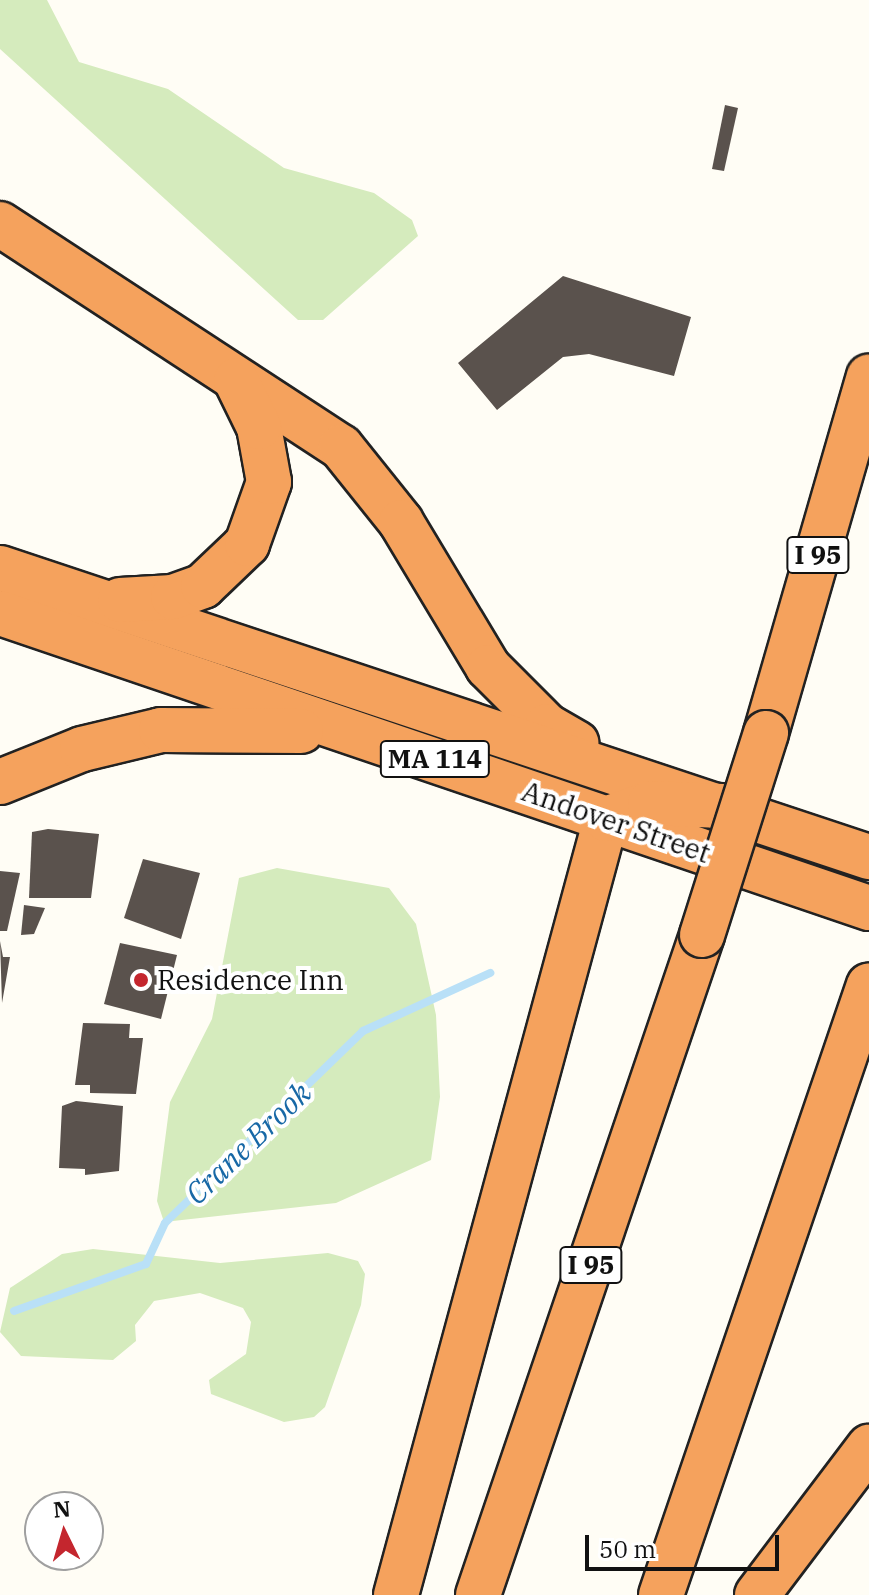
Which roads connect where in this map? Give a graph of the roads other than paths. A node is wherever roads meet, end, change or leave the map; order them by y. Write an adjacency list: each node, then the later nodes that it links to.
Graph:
1 (0, 224): 3 (highway)
2 (869, 377): 17 (highway, I 95, bridge)
3 (236, 380): 5 (highway); 8 (highway)
4 (0, 568): 5 (highway, Andover Street / MA 114)
5 (91, 599): 8 (highway, Andover Street / MA 114)
6 (0, 613): 7 (highway, Andover Street / MA 114)
7 (408, 750): 9 (highway); 11 (highway, Andover Street / MA 114)
8 (641, 778): 10 (highway, Andover Street / MA 114)
9 (0, 782)
10 (722, 806): 11 (highway); 12 (highway, Andover Street / MA 114)
11 (606, 819): 13 (highway, Andover Street / MA 114); 16 (highway)
12 (869, 857)
13 (869, 908)
14 (869, 985): 18 (highway)
15 (869, 1447): 19 (highway)
16 (396, 1595)
17 (478, 1595)
18 (661, 1595)
19 (757, 1595)

